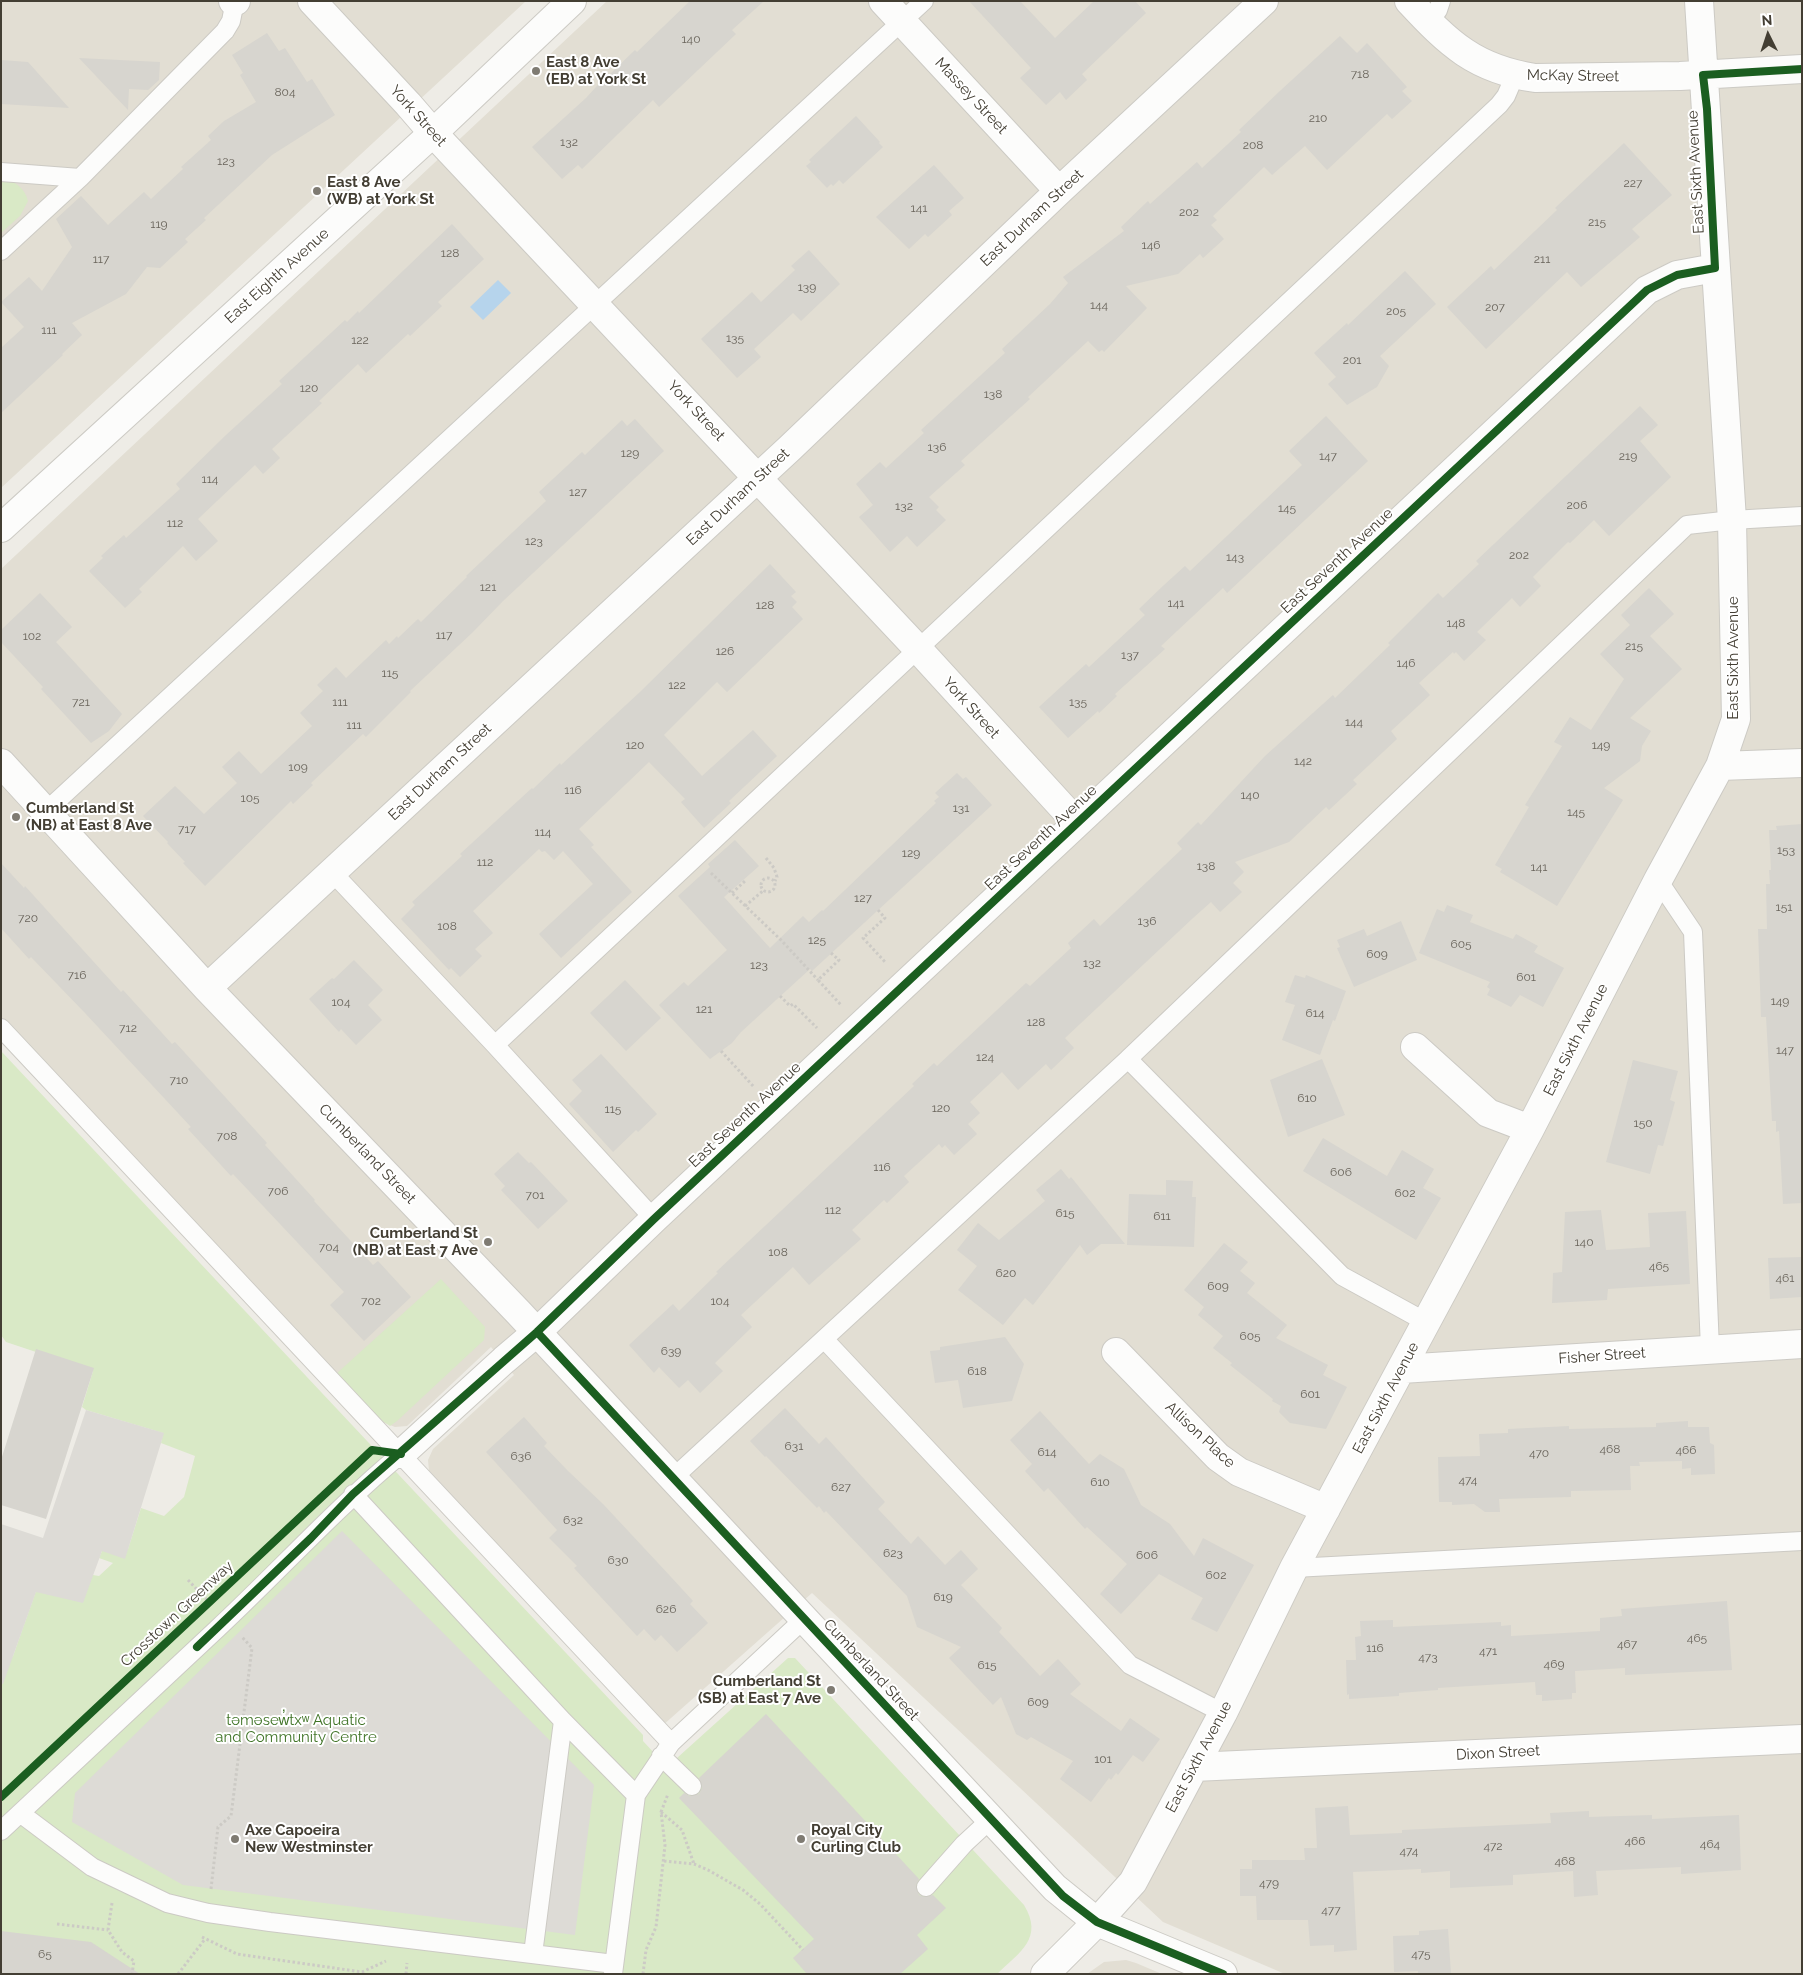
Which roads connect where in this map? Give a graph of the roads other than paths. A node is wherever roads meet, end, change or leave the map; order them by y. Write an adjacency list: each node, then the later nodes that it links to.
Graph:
1 (235, 1): 16 (lane)
2 (312, 1): 14 (street, York Street)
3 (572, 1): 14 (street, East Eighth Avenue)
4 (883, 1): 10 (street, Massey Street)
5 (924, 1): 10 (lane)
6 (1264, 1): 17 (street, East Durham Street)
7 (1409, 1): 9 (street, McKay Street)
8 (1699, 1): 13 (street, East Sixth Avenue)
9 (1435, 12): 12 (street, McKay Street)
10 (902, 21): 17 (street, Massey Street); 20 (lane)
11 (1802, 70): 13 (street, McKay Street)
12 (1515, 75): 13 (street, McKay Street); 25 (lane)
13 (1703, 75): 19 (street, East Sixth Avenue)
14 (433, 133): 20 (street, York Street); 24 (street, East Eighth Avenue)
15 (1, 172): 16 (lane)
16 (80, 178): 18 (lane)
17 (1059, 191): 21 (street, East Durham Street)
18 (1, 251)
19 (1715, 268): 23 (street, East Sixth Avenue); 30 (street, East Seventh Avenue)
20 (596, 305): 21 (street, York Street); 29 (lane)
21 (758, 478): 25 (street, York Street); 31 (street, East Durham Street)
22 (1802, 516): 23 (lane)
23 (1732, 520): 28 (street, East Sixth Avenue); 37 (lane)
24 (1, 528)
25 (918, 649): 30 (street, York Street); 35 (lane)
26 (1, 763): 29 (street, Cumberland Street)
27 (1802, 763): 28 (street)
28 (1720, 766): 32 (street, East Sixth Avenue)
29 (45, 812): 33 (street, Cumberland Street)
30 (1077, 823): 39 (street, East Seventh Avenue)
31 (332, 872): 33 (street, East Durham Street); 35 (lane)
32 (1658, 880): 38 (street, East Sixth Avenue); 44 (lane)
33 (207, 988): 41 (street, Cumberland Street)
34 (1, 1028): 47 (lane)
35 (495, 1045): 39 (lane)
36 (1415, 1047): 38 (street)
37 (1128, 1059): 40 (lane); 42 (lane)
38 (1530, 1129): 40 (street, East Sixth Avenue)
39 (654, 1219): 41 (street, East Seventh Avenue)
40 (1426, 1322): 46 (street, East Sixth Avenue)
41 (537, 1332): 47 (street, East Seventh Avenue); 48 (street, Cumberland Street)
42 (824, 1339): 48 (lane); 54 (lane)
43 (1802, 1344): 44 (street, Fisher Street)
44 (1710, 1349): 46 (street, Fisher Street)
45 (1116, 1352): 50 (street, Allison Place)
46 (1401, 1369): 50 (street, East Sixth Avenue)
47 (401, 1454): 49 (lane); 57 (lane)
48 (673, 1478): 53 (street, Cumberland Street)
49 (353, 1494): 55 (lane); 61 (lane)
50 (1326, 1509): 52 (street, East Sixth Avenue)
51 (1802, 1541): 52 (lane)
52 (1294, 1568): 54 (street, East Sixth Avenue)
53 (804, 1619): 57 (lane); 62 (street, Cumberland Street)
54 (1223, 1713): 58 (street, East Sixth Avenue)
55 (563, 1721): 60 (lane); 66 (lane)
56 (1802, 1738): 58 (street, Dixon Street)
57 (666, 1749): 59 (lane); 60 (lane)
58 (1194, 1768): 65 (street, East Sixth Avenue)
59 (692, 1786)
60 (636, 1795): 67 (lane)
61 (20, 1813): 63 (lane); 66 (lane)
62 (991, 1819): 64 (lane); 65 (street, Cumberland Street)
63 (1, 1831)
64 (926, 1887)
65 (1097, 1922): 68 (street, East Sixth Avenue); 69 (street, Cumberland Street)
66 (533, 1954): 67 (lane)
67 (614, 1969)
68 (1045, 1974)
69 (1223, 1974)

